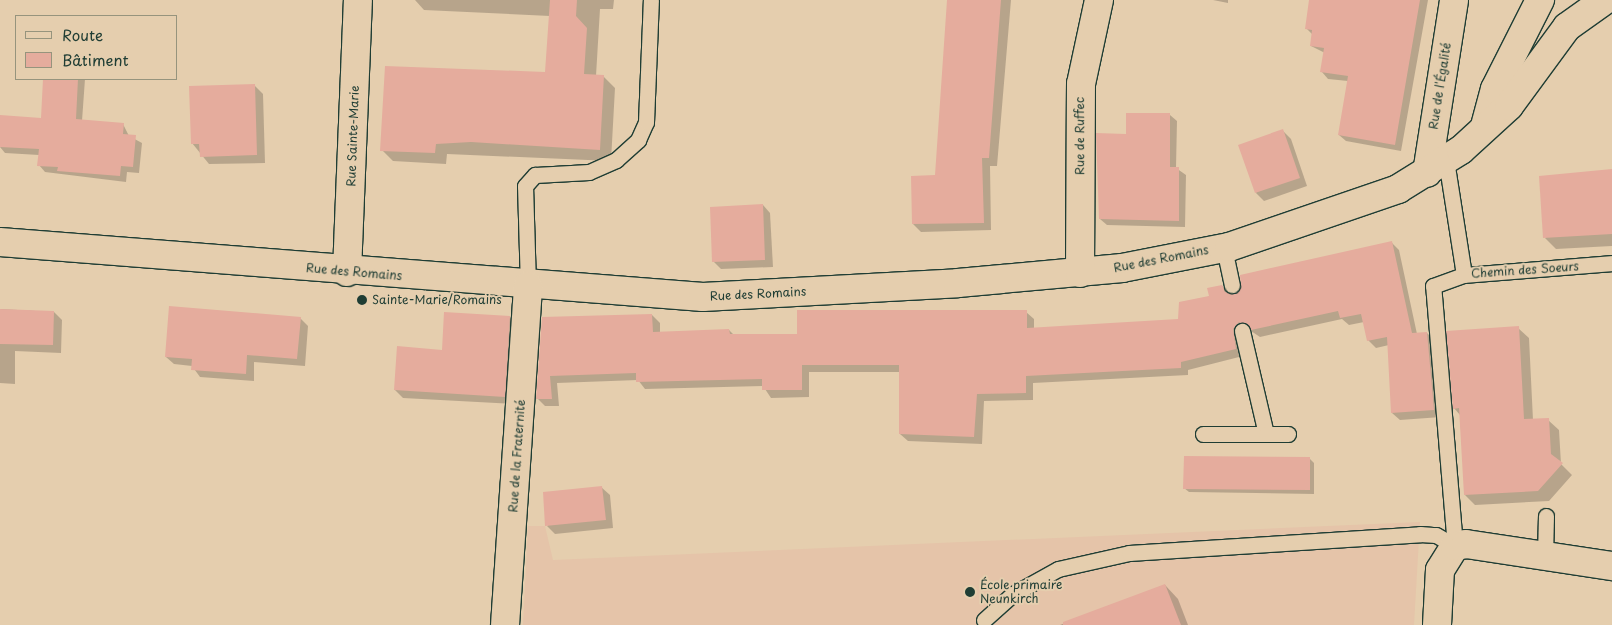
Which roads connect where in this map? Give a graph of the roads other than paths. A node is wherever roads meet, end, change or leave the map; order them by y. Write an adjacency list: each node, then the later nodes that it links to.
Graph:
1 (358, 0): 12 (street, Rue Sainte-Marie)
2 (651, 0): 16 (lane)
3 (1099, 0): 13 (street, Rue de Ruffec)
4 (1454, 0): 8 (street, Rue de l'Égalité)
5 (1540, 0): 7 (street)
6 (1605, 0): 7 (street, Rue des Romains)
7 (1485, 126): 8 (street, Rue des Romains)
8 (1436, 166): 10 (street, Rue des Romains); 14 (lane, Chemin des Soeurs)
9 (0, 242): 12 (street, Rue des Romains)
10 (1224, 248): 13 (street, Rue des Romains); 15 (lane)
11 (1612, 263): 14 (lane, Chemin des Soeurs)
12 (347, 272): 16 (street, Rue des Romains)
13 (1080, 273): 16 (street, Rue des Romains)
14 (1464, 275): 22 (lane)
15 (1232, 284)
16 (528, 286): 26 (street, Rue de la Fraternité)
17 (1242, 332): 19 (lane)
18 (1203, 434): 19 (lane)
19 (1266, 434): 20 (lane)
20 (1288, 434)
21 (1546, 516): 23 (lane)
22 (1455, 546): 23 (street); 25 (lane); 27 (street)
23 (1545, 556): 24 (street)
24 (1612, 566)
25 (984, 620)
26 (505, 625)
27 (1438, 625)

